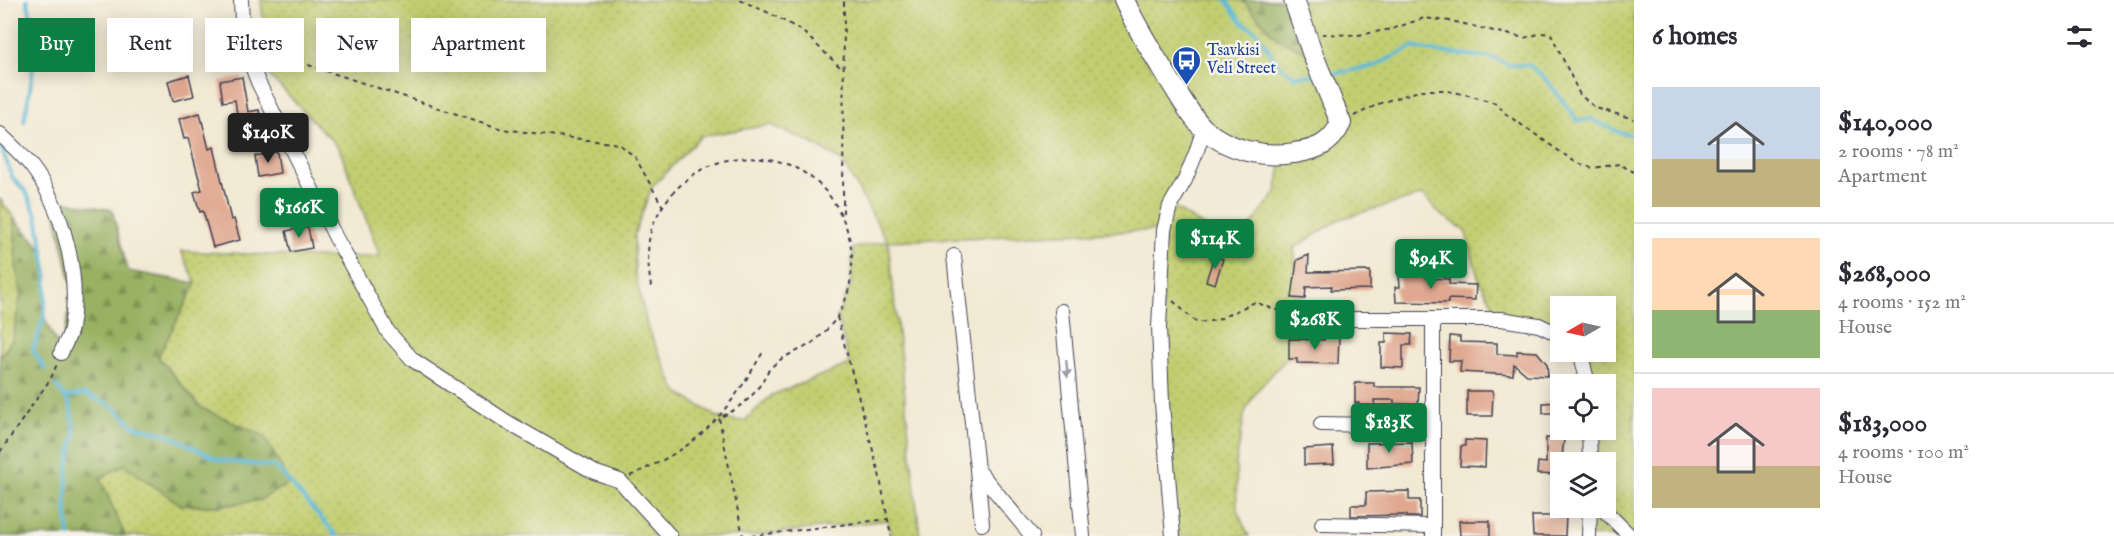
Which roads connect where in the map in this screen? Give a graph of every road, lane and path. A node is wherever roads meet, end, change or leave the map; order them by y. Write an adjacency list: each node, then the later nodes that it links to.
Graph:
1 (241, 0): 6 (street)
2 (740, 0): 9 (path)
3 (844, 0): 9 (path)
4 (1124, 0): 13 (main road)
5 (1294, 0): 7 (main road)
6 (242, 18)
7 (1307, 33): 11 (path); 12 (main road)
8 (304, 63): 16 (path)
9 (842, 69): 17 (path)
10 (254, 72): 33 (street)
11 (1634, 119)
12 (1341, 123): 13 (main road); 15 (path)
13 (1204, 128): 20 (street)
14 (0, 134): 27 (street)
15 (1634, 172)
16 (663, 207): 17 (path); 19 (path)
17 (843, 214): 22 (path)
18 (954, 256): 32 (street)
19 (651, 287)
20 (1161, 289): 23 (path); 46 (street)
21 (1062, 310): 45 (street, one-way to 45)
22 (837, 317): 28 (path); 36 (path)
23 (1300, 319): 24 (street)
24 (1433, 319): 25 (street); 30 (street)
25 (1550, 330)
26 (763, 352): 28 (path)
27 (61, 353): 31 (path)
28 (719, 418): 33 (path); 41 (path)
29 (1321, 424): 30 (street)
30 (1432, 426): 39 (street)
31 (0, 452)
32 (977, 469): 37 (street); 44 (street)
33 (620, 481): 40 (street)
34 (1590, 518): 47 (street)
35 (1612, 518): 48 (street)
36 (888, 519): 42 (path); 43 (path)
37 (982, 524)
38 (1322, 524): 39 (street)
39 (1433, 531)
40 (670, 536)
41 (743, 536)
42 (751, 536)
43 (891, 536)
44 (1032, 536)
45 (1083, 536)
46 (1173, 536)
47 (1589, 536)
48 (1630, 536)

